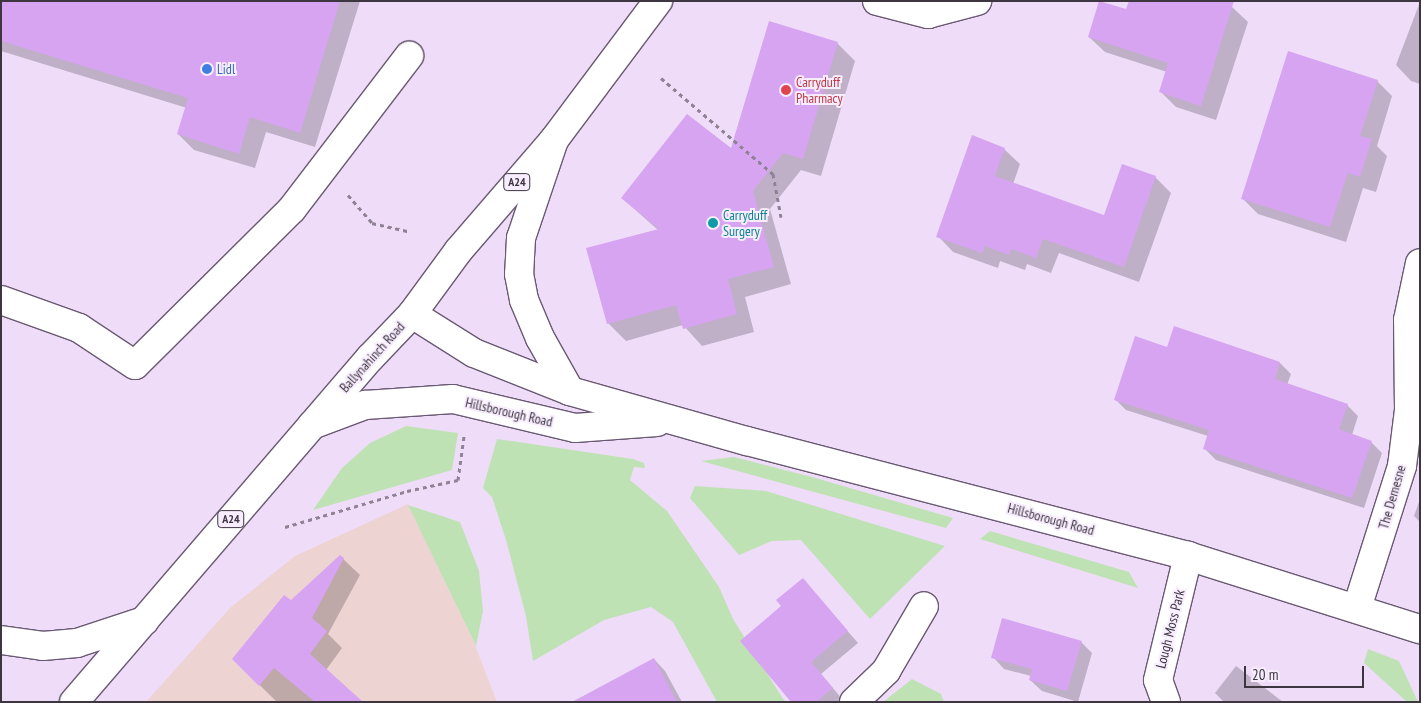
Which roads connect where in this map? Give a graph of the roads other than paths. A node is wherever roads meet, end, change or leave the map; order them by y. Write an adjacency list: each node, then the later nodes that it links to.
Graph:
1 (658, 1): 5 (main road, Ballynahinch Road / A24)
2 (877, 1): 3 (main road)
3 (977, 1)
4 (409, 56): 7 (main road)
5 (554, 140): 8 (main road, Ballynahinch Road / A24); 9 (main road)
6 (1420, 263): 14 (main road, The Demesne)
7 (1, 300)
8 (412, 314): 9 (main road, Hillsborough Road); 11 (main road, Ballynahinch Road / A24)
9 (570, 390): 10 (main road, Hillsborough Road)
10 (679, 421): 11 (main road, Hillsborough Road); 12 (main road, Hillsborough Road)
11 (312, 425): 15 (main road, Ballynahinch Road / A24)
12 (1188, 556): 14 (main road, Hillsborough Road); 20 (main road, Lough Moss Park)
13 (924, 606): 19 (main road)
14 (1357, 608): 16 (main road, Hillsborough Road)
15 (144, 621): 17 (main road); 18 (main road, Ballynahinch Road / A24)
16 (1420, 629)
17 (1, 640)
18 (74, 702)
19 (854, 702)
20 (1166, 702)

